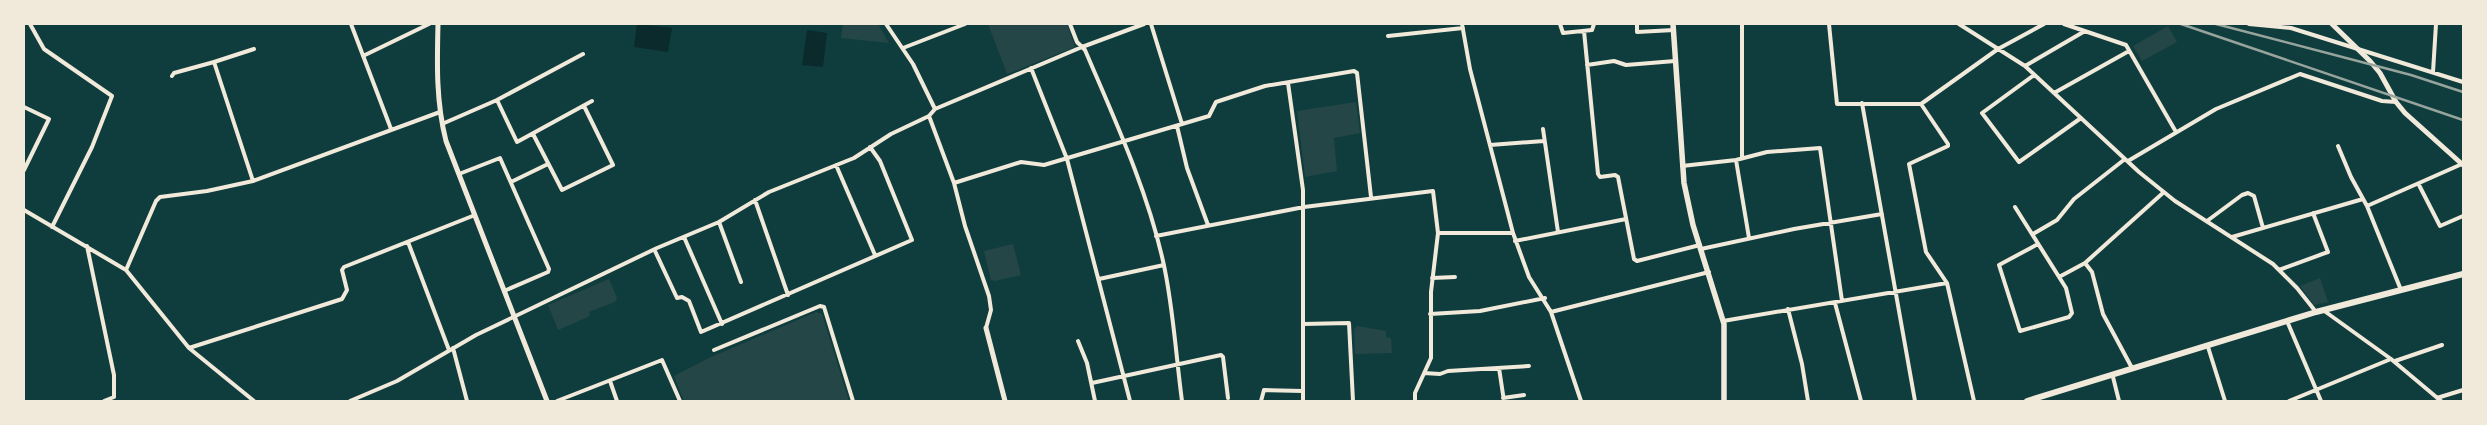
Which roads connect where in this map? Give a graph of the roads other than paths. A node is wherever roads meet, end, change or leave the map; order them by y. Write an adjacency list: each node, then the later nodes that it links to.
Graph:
1 (30, 24): 99 (street)
2 (351, 24): 33 (street)
3 (429, 24): 33 (street)
4 (438, 24): 53 (street)
5 (886, 24): 27 (street)
6 (965, 24): 27 (street)
7 (1070, 24): 26 (street)
8 (1144, 24): 26 (street)
9 (1151, 24): 57 (street)
10 (1560, 24): 23 (street)
11 (1594, 24): 23 (street)
12 (1637, 24): 22 (street)
13 (1742, 24): 68 (street)
14 (1829, 24): 48 (street)
15 (1959, 24): 30 (street)
16 (2044, 24): 30 (street)
17 (2064, 24): 24 (street)
18 (2249, 24): 28 (street)
19 (2332, 24): 28 (street)
20 (2436, 24): 39 (street)
21 (1463, 26): 25 (street); 65 (street)
22 (1674, 27): 34 (main road)
23 (1584, 31): 36 (street)
24 (2085, 31): 31 (street); 37 (street)
25 (1388, 36)
26 (1082, 47): 38 (street); 64 (street)
27 (903, 48): 52 (street)
28 (2357, 48): 39 (street); 47 (street)
29 (254, 49): 35 (street)
30 (1998, 49): 37 (street); 49 (street)
31 (2129, 51): 44 (street); 61 (street)
32 (583, 54): 45 (street)
33 (362, 56): 59 (street)
34 (1675, 61): 36 (street); 75 (main road)
35 (214, 62): 41 (street); 78 (street)
36 (1587, 65): 94 (street)
37 (2025, 66): 40 (street)
38 (1031, 68): 52 (street); 69 (street)
39 (2433, 72): 42 (street)
40 (2034, 75): 44 (street); 55 (street)
41 (172, 76)
42 (2463, 82)
43 (1288, 83): 57 (street); 83 (street); 87 (street)
44 (2054, 93): 55 (street)
45 (497, 100): 56 (street); 62 (street)
46 (592, 102): 50 (street)
47 (2396, 102): 61 (street); 74 (street)
48 (1862, 103): 49 (street); 91 (street)
49 (1921, 104): 127 (street)
50 (584, 106): 62 (street); 72 (street)
51 (24, 107): 76 (street)
52 (935, 109): 54 (street)
53 (440, 112): 56 (street); 59 (street)
54 (929, 116): 67 (street); 80 (street)
55 (2081, 118): 71 (street)
56 (442, 124): 77 (street)
57 (1182, 124): 58 (street)
58 (1177, 126): 64 (street); 98 (street)
59 (391, 129): 78 (street)
60 (1543, 129): 63 (street)
61 (2176, 132): 71 (street)
62 (533, 134): 72 (street)
63 (1544, 140): 65 (street); 101 (street)
64 (1125, 142): 69 (street); 105 (street)
65 (1490, 145): 102 (street)
66 (2338, 146): 84 (street)
67 (870, 147): 73 (street); 115 (street)
68 (1742, 157): 70 (street); 97 (street)
69 (1067, 159): 80 (street); 125 (street)
70 (1736, 160): 75 (street); 108 (street)
71 (2126, 160): 82 (street); 104 (street)
72 (548, 164): 79 (street)
73 (836, 165): 85 (street); 115 (street)
74 (2462, 165): 81 (street)
75 (1682, 166): 113 (main road)
76 (24, 170)
77 (459, 174): 79 (street); 92 (street)
78 (253, 181): 118 (street)
79 (511, 182): 128 (street)
80 (954, 183): 145 (street)
81 (2419, 185): 86 (street); 93 (street)
82 (2164, 192): 95 (street); 116 (street)
83 (1371, 197): 87 (street); 103 (street)
84 (2363, 199): 86 (street); 90 (street)
85 (755, 200): 96 (street); 131 (street)
86 (2367, 206): 129 (street)
87 (1304, 207): 98 (street); 144 (street)
88 (2015, 207): 104 (street)
89 (24, 210): 99 (street)
90 (2314, 213): 100 (street); 119 (street)
91 (1882, 214): 97 (street); 130 (street)
92 (475, 215): 110 (street); 128 (street)
93 (2463, 216)
94 (1626, 219): 101 (street); 113 (street)
95 (2207, 221): 100 (street); 107 (street)
96 (719, 222): 106 (street); 126 (street)
97 (1830, 223): 108 (street); 133 (street)
98 (1208, 225): 105 (street)
99 (52, 227): 112 (street)
100 (2263, 228): 107 (street)
101 (1558, 232): 109 (street)
102 (1513, 233): 103 (street); 109 (street)
103 (1438, 234): 123 (street)
104 (2033, 234): 111 (street)
105 (1156, 236): 117 (street)
106 (684, 237): 114 (street); 143 (street)
107 (2232, 237): 119 (street)
108 (1749, 238): 113 (street)
109 (1515, 241): 132 (street)
110 (408, 242): 149 (street); 150 (street)
111 (2038, 244): 122 (street); 122 (street)
112 (87, 246): 118 (street); 169 (street)
113 (1701, 247): 120 (main road)
114 (655, 251): 140 (street); 143 (street)
115 (876, 255): 131 (street)
116 (2085, 262): 122 (street); 156 (street)
117 (1164, 265): 125 (street); 153 (street)
118 (126, 270): 149 (street)
119 (2279, 270): 138 (street)
120 (1709, 272): 137 (street); 141 (main road)
121 (2463, 274): 129 (main road)
122 (2059, 277)
123 (1432, 278): 124 (street); 139 (street)
124 (1455, 278)
125 (1099, 279): 158 (street)
126 (741, 282)
127 (1948, 282): 130 (street); 191 (street)
128 (504, 290): 140 (street)
129 (2401, 290): 136 (main road)
130 (1894, 292): 133 (street); 190 (street)
131 (788, 294): 143 (street)
132 (1544, 298): 137 (street); 139 (street)
133 (1842, 301): 134 (street)
134 (1834, 303): 135 (street); 189 (street)
135 (1788, 309): 141 (street); 188 (street)
136 (2323, 310): 138 (main road); 152 (street)
137 (1551, 312): 186 (street)
138 (2316, 312): 142 (main road)
139 (1430, 314): 157 (street)
140 (515, 316): 150 (street); 173 (street)
141 (1724, 321): 187 (main road)
142 (2287, 321): 148 (main road); 163 (street)
143 (722, 324)
144 (1303, 324): 164 (street); 184 (street)
145 (986, 328): 178 (street)
146 (1078, 341): 161 (street)
147 (2442, 345): 152 (street)
148 (2208, 347): 156 (main road); 194 (street)
149 (189, 348): 170 (street)
150 (451, 349): 171 (street); 172 (street)
151 (714, 350): 177 (street)
152 (2393, 360): 163 (street); 168 (street)
153 (1177, 364): 158 (street); 166 (street); 181 (street)
154 (1529, 366): 155 (street)
155 (1499, 368): 157 (street); 167 (street)
156 (2133, 370): 159 (main road)
157 (1424, 373): 185 (street)
158 (1124, 376): 161 (street); 180 (street)
159 (2113, 376): 192 (main road); 193 (street)
160 (610, 381): 174 (street); 175 (street); 176 (street)
161 (1092, 383): 179 (street)
162 (2463, 390): 168 (street)
163 (2317, 391): 195 (street); 196 (street)
164 (1303, 392): 182 (street); 183 (street)
165 (1524, 395): 167 (street)
166 (1228, 398)
167 (1503, 400)
168 (2439, 400)
169 (104, 401)
170 (254, 401)
171 (350, 401)
172 (467, 401)
173 (547, 401)
174 (557, 401)
175 (617, 401)
176 (680, 401)
177 (853, 401)
178 (1005, 401)
179 (1095, 401)
180 (1130, 401)
181 (1182, 401)
182 (1261, 401)
183 (1303, 401)
184 (1353, 401)
185 (1415, 401)
186 (1581, 401)
187 (1724, 401)
188 (1808, 401)
189 (1861, 401)
190 (1915, 401)
191 (1974, 401)
192 (2027, 401)
193 (2119, 401)
194 (2225, 401)
195 (2289, 401)
196 (2321, 401)

